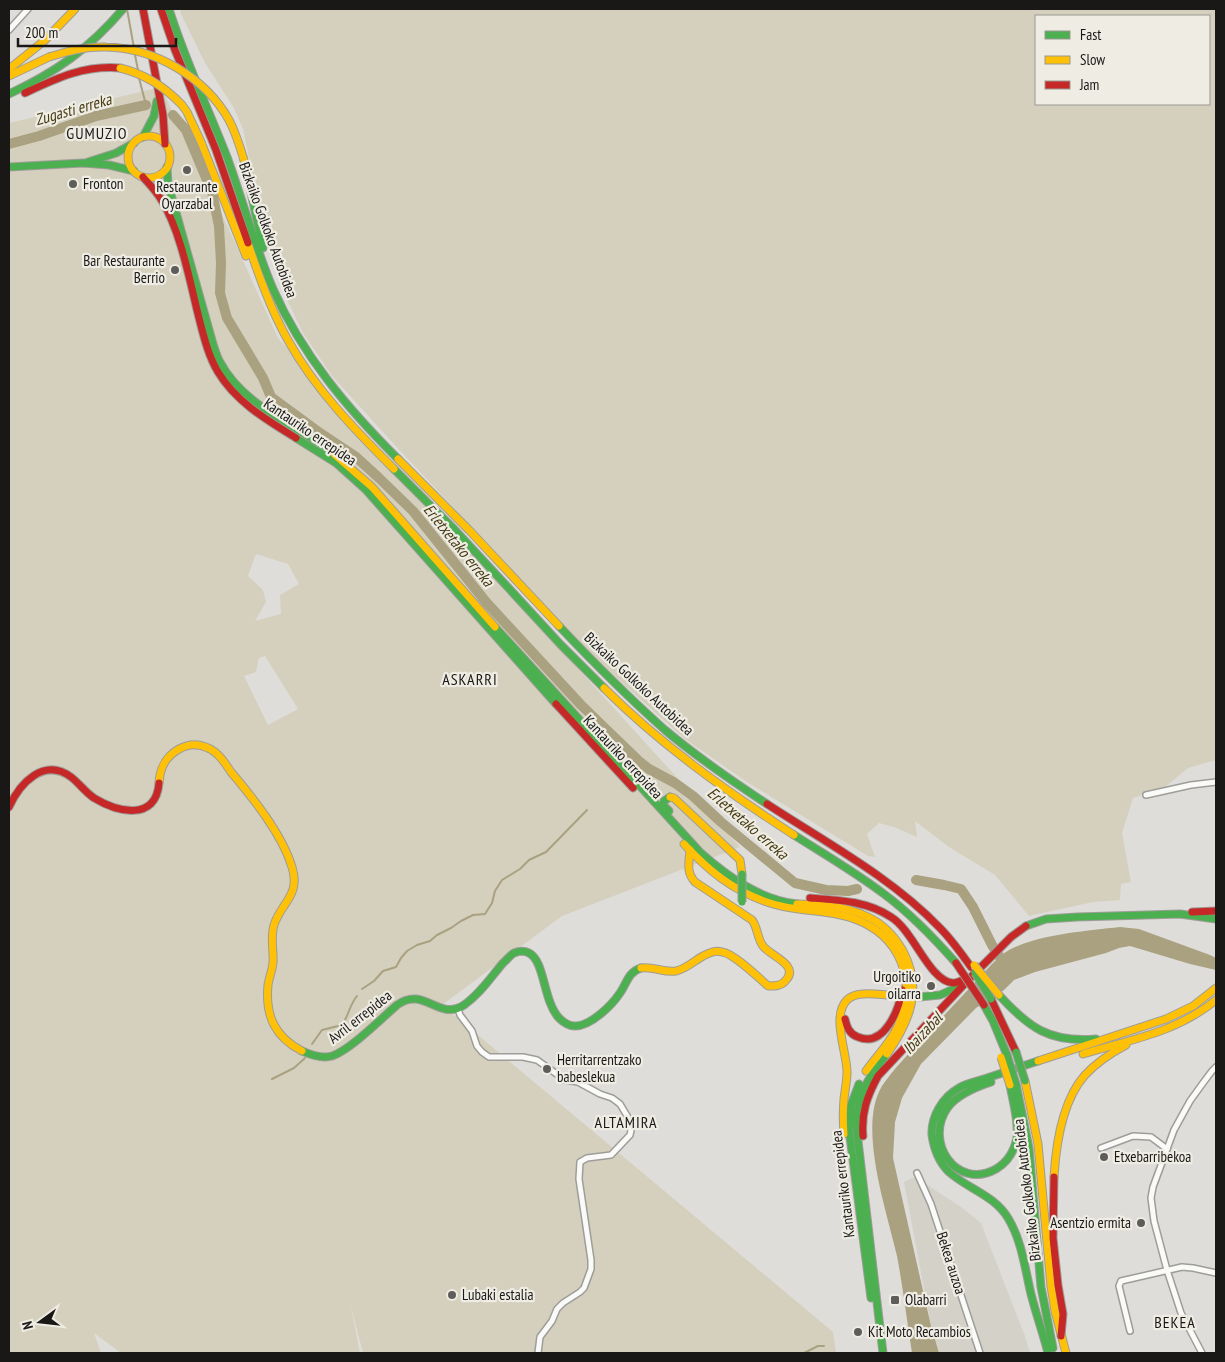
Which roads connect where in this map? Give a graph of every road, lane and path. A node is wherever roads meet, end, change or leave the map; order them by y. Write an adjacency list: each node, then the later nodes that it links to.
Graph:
1 (28, 9): 7 (street)
2 (75, 9): 8 (main road)
3 (123, 9): 11 (main road)
4 (143, 9): 10 (main road)
5 (161, 9): 22 (main road, Bizkaiko Golkoko Autobidea)
6 (169, 9): 21 (main road, Bizkaiko Golkoko Autobidea)
7 (9, 30)
8 (9, 69)
9 (9, 76): 21 (main road, bridge)
10 (158, 92): 13 (main road); 15 (main road)
11 (9, 94)
12 (9, 100): 22 (main road, bridge)
13 (143, 137): 14 (main road); 15 (main road)
14 (134, 143): 16 (main road); 19 (main road)
15 (165, 144): 18 (main road)
16 (83, 163): 17 (main road); 19 (main road)
17 (9, 167)
18 (167, 167): 20 (main road); 24 (main road, Kantauriko errepidea)
19 (134, 171): 20 (main road)
20 (143, 177): 28 (main road, Kantauriko errepidea)
21 (278, 299): 38 (main road, Bizkaiko Golkoko Autobidea)
22 (288, 341): 49 (main road, Bizkaiko Golkoko Autobidea, bridge)
23 (1216, 782): 25 (street)
24 (646, 794): 26 (main road); 29 (main road, Kantauriko errepidea)
25 (1146, 796)
26 (670, 797): 29 (main road); 33 (main road, bridge)
27 (9, 807): 45 (main road, Avril errepidea)
28 (690, 850): 30 (main road, Kantauriko errepidea); 31 (main road)
29 (700, 852): 32 (main road, Kantauriko errepidea)
30 (701, 861): 31 (main road); 37 (main road, Kantauriko errepidea)
31 (688, 866): 33 (main road)
32 (761, 894): 39 (main road); 54 (main road, Kantauriko errepidea)
33 (741, 911): 45 (main road)
34 (1216, 911): 35 (main road)
35 (1187, 914): 36 (main road); 39 (main road)
36 (1216, 921)
37 (891, 944): 41 (main road); 53 (main road, Kantauriko errepidea)
38 (973, 966): 46 (main road, bridge); 58 (main road, Bizkaiko Golkoko Autobidea, bridge)
39 (972, 976): 44 (main road); 44 (main road)
40 (1216, 988): 46 (main road)
41 (868, 994): 42 (main road); 53 (main road)
42 (892, 996)
43 (1216, 1000): 47 (main road)
44 (948, 1001): 54 (main road)
45 (458, 1008): 59 (street)
46 (1116, 1035): 63 (main road)
47 (1142, 1038): 49 (main road); 58 (main road)
48 (1216, 1067): 51 (street)
49 (1013, 1084): 64 (main road, Bizkaiko Golkoko Autobidea)
50 (1101, 1148): 51 (street)
51 (1167, 1149): 55 (street)
52 (917, 1173): 62 (street, Bekea auzoa)
53 (857, 1192): 60 (main road, Kantauriko errepidea)
54 (871, 1253): 61 (main road, Kantauriko errepidea)
55 (1167, 1270): 56 (street); 57 (street); 66 (street)
56 (1216, 1273)
57 (1130, 1331)
58 (1061, 1336): 65 (main road, Bizkaiko Golkoko Autobidea)
59 (538, 1353)
60 (878, 1353)
61 (883, 1353)
62 (980, 1353)
63 (1048, 1353)
64 (1054, 1353)
65 (1066, 1353)
66 (1202, 1353)

